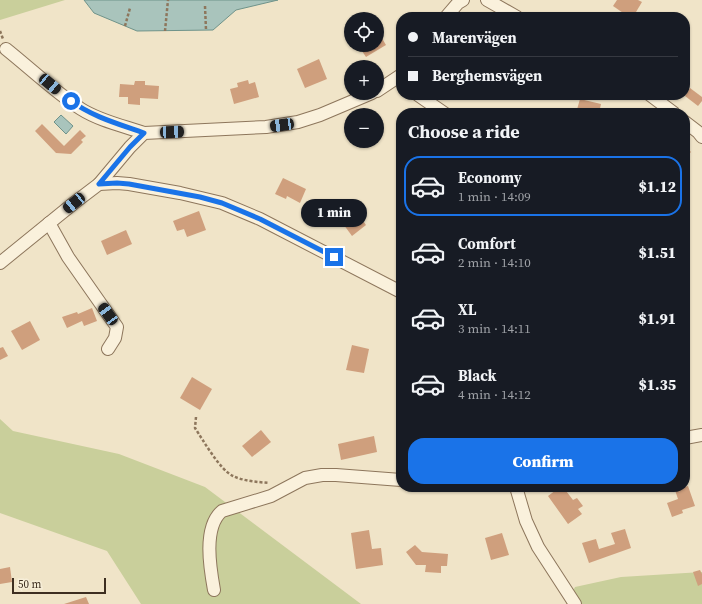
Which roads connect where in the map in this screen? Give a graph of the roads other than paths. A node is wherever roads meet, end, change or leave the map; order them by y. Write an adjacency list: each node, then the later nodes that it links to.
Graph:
1 (463, 0): 3 (street)
2 (487, 0): 4 (street)
3 (450, 12)
4 (508, 12)
5 (6, 49): 14 (street)
6 (396, 81): 7 (street)
7 (384, 87)
8 (355, 100): 14 (street)
9 (425, 100): 11 (street)
10 (657, 100): 12 (street)
11 (437, 108)
12 (667, 108)
13 (690, 126): 15 (street)
14 (144, 133): 16 (street)
15 (702, 137)
16 (99, 184): 17 (street); 19 (street)
17 (49, 223): 18 (street); 20 (street)
18 (0, 263)
19 (396, 289)
20 (108, 349)
21 (702, 435): 22 (street)
22 (690, 437)
23 (396, 480): 25 (street)
24 (517, 492): 26 (street)
25 (214, 590)
26 (575, 604)

